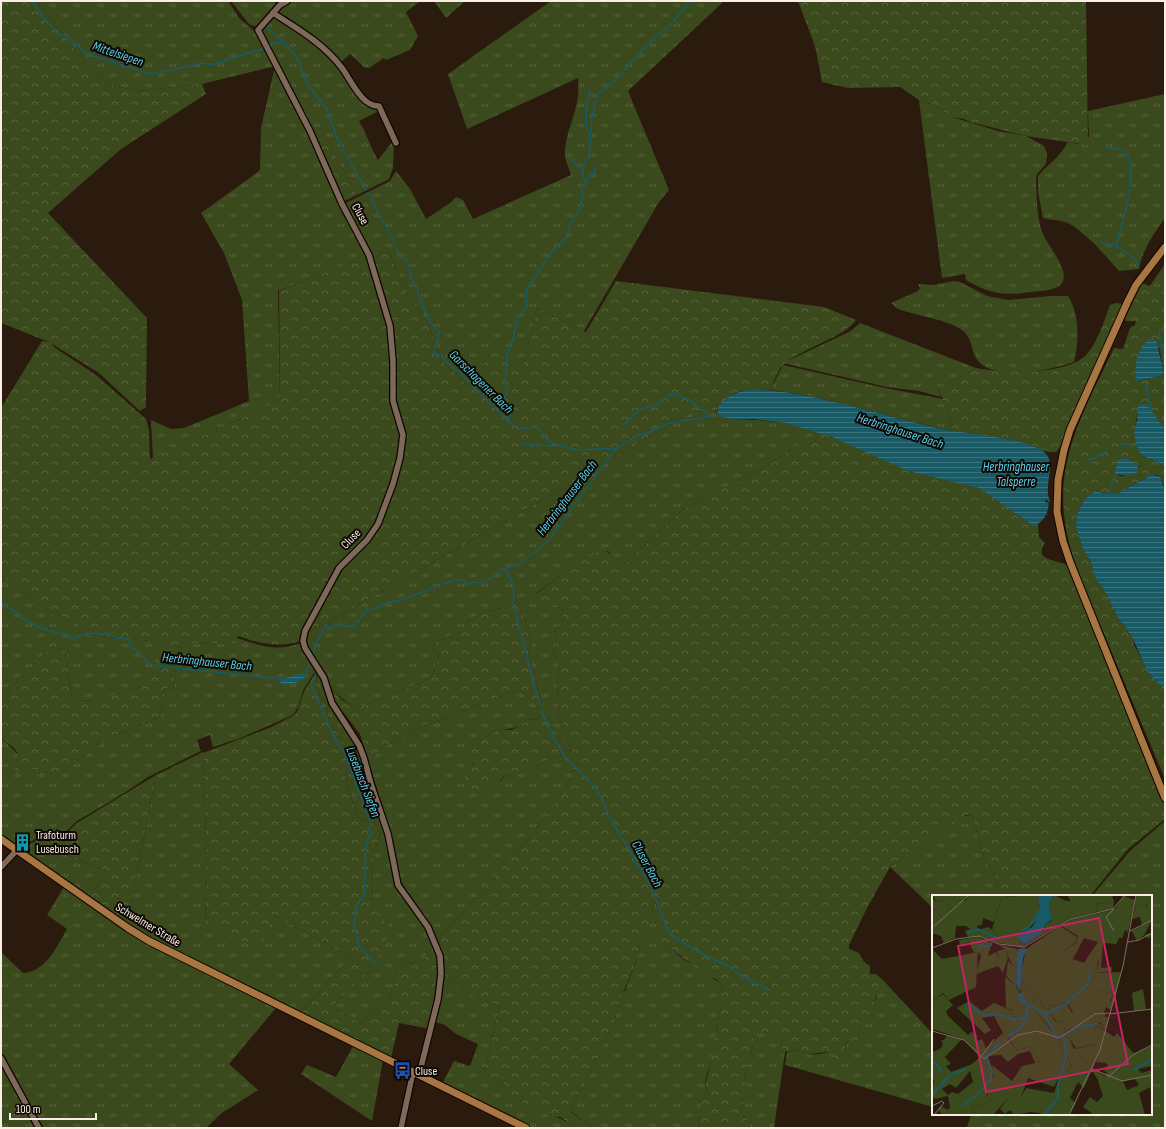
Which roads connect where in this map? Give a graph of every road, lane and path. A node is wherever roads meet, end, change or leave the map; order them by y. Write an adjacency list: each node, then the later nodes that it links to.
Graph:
1 (287, 1): 2 (street)
2 (273, 13): 3 (street); 10 (street, Cluse)
3 (396, 144)
4 (1165, 246): 5 (main road)
5 (1165, 798)
6 (1, 839): 7 (main road, Schwelmer Straße)
7 (17, 850): 8 (street); 10 (main road, Schwelmer Straße)
8 (1, 867)
9 (1, 1058): 11 (street)
10 (416, 1074): 12 (street); 13 (main road)
11 (39, 1128)
12 (401, 1128)
13 (526, 1128)

